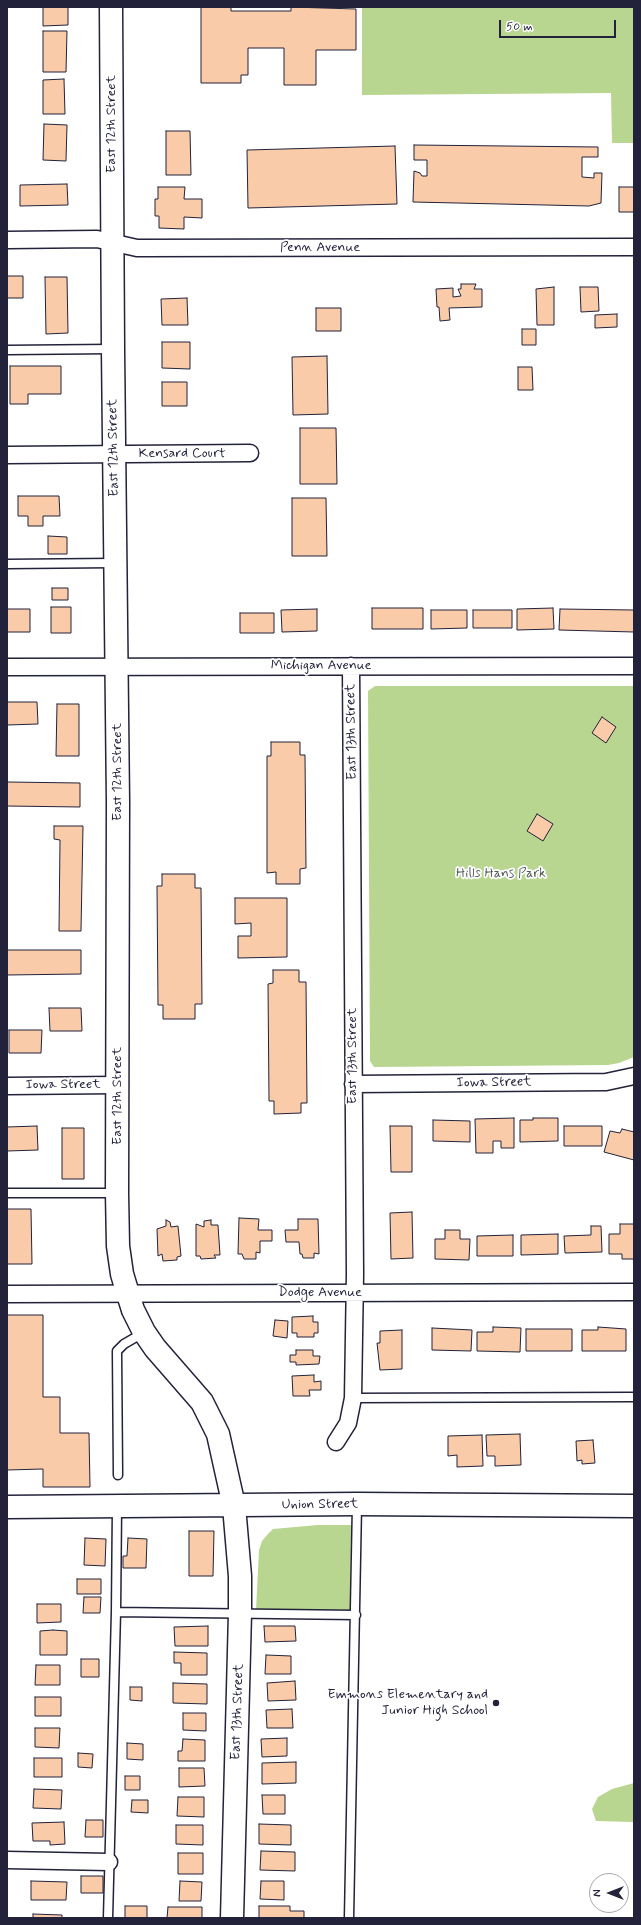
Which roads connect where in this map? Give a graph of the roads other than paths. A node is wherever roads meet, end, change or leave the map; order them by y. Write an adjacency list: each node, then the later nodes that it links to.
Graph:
1 (111, 7): 3 (street, East 12th Street)
2 (7, 240): 3 (street, Penn Avenue)
3 (112, 244): 4 (street, Penn Avenue); 5 (street, East 12th Street)
4 (634, 247)
5 (113, 349): 6 (lane); 8 (street, East 12th Street)
6 (7, 350)
7 (250, 453): 8 (street, Kensard Court)
8 (114, 454): 9 (street, Kensard Court); 10 (street, East 12th Street)
9 (7, 455)
10 (115, 563): 11 (lane); 12 (street, East 12th Street)
11 (7, 564)
12 (117, 666): 13 (street, Michigan Avenue); 15 (street, Michigan Avenue); 18 (street, East 12th Street)
13 (352, 666): 14 (street, Michigan Avenue); 17 (street, East 13th Street)
14 (634, 666)
15 (7, 667)
16 (634, 1076): 17 (street, Iowa Street)
17 (353, 1084): 23 (street, East 13th Street)
18 (118, 1085): 19 (street, Iowa Street); 21 (street, East 12th Street)
19 (7, 1086)
20 (7, 1193): 21 (lane)
21 (117, 1193): 25 (street, East 12th Street)
22 (634, 1292): 23 (street, Dodge Avenue)
23 (354, 1293): 25 (street, Dodge Avenue); 28 (street, East 13th Street)
24 (7, 1294): 25 (street, Dodge Avenue)
25 (128, 1294): 26 (street, East 12th Street)
26 (144, 1332): 30 (lane); 32 (street, East 12th Street)
27 (634, 1397): 28 (lane)
28 (353, 1398): 29 (street, East 13th Street)
29 (336, 1442)
30 (118, 1475)
31 (357, 1504): 32 (street, Union Street); 33 (street, Union Street); 38 (lane)
32 (234, 1506): 35 (street, Union Street); 37 (street, East 13th Street)
33 (634, 1506)
34 (7, 1507): 35 (street, Union Street)
35 (117, 1507): 36 (lane)
36 (116, 1612): 37 (lane); 40 (lane)
37 (240, 1613): 38 (lane); 42 (street, East 13th Street)
38 (356, 1615): 43 (lane)
39 (7, 1860): 40 (street)
40 (109, 1862): 41 (lane)
41 (108, 1918)
42 (232, 1918)
43 (349, 1918)

